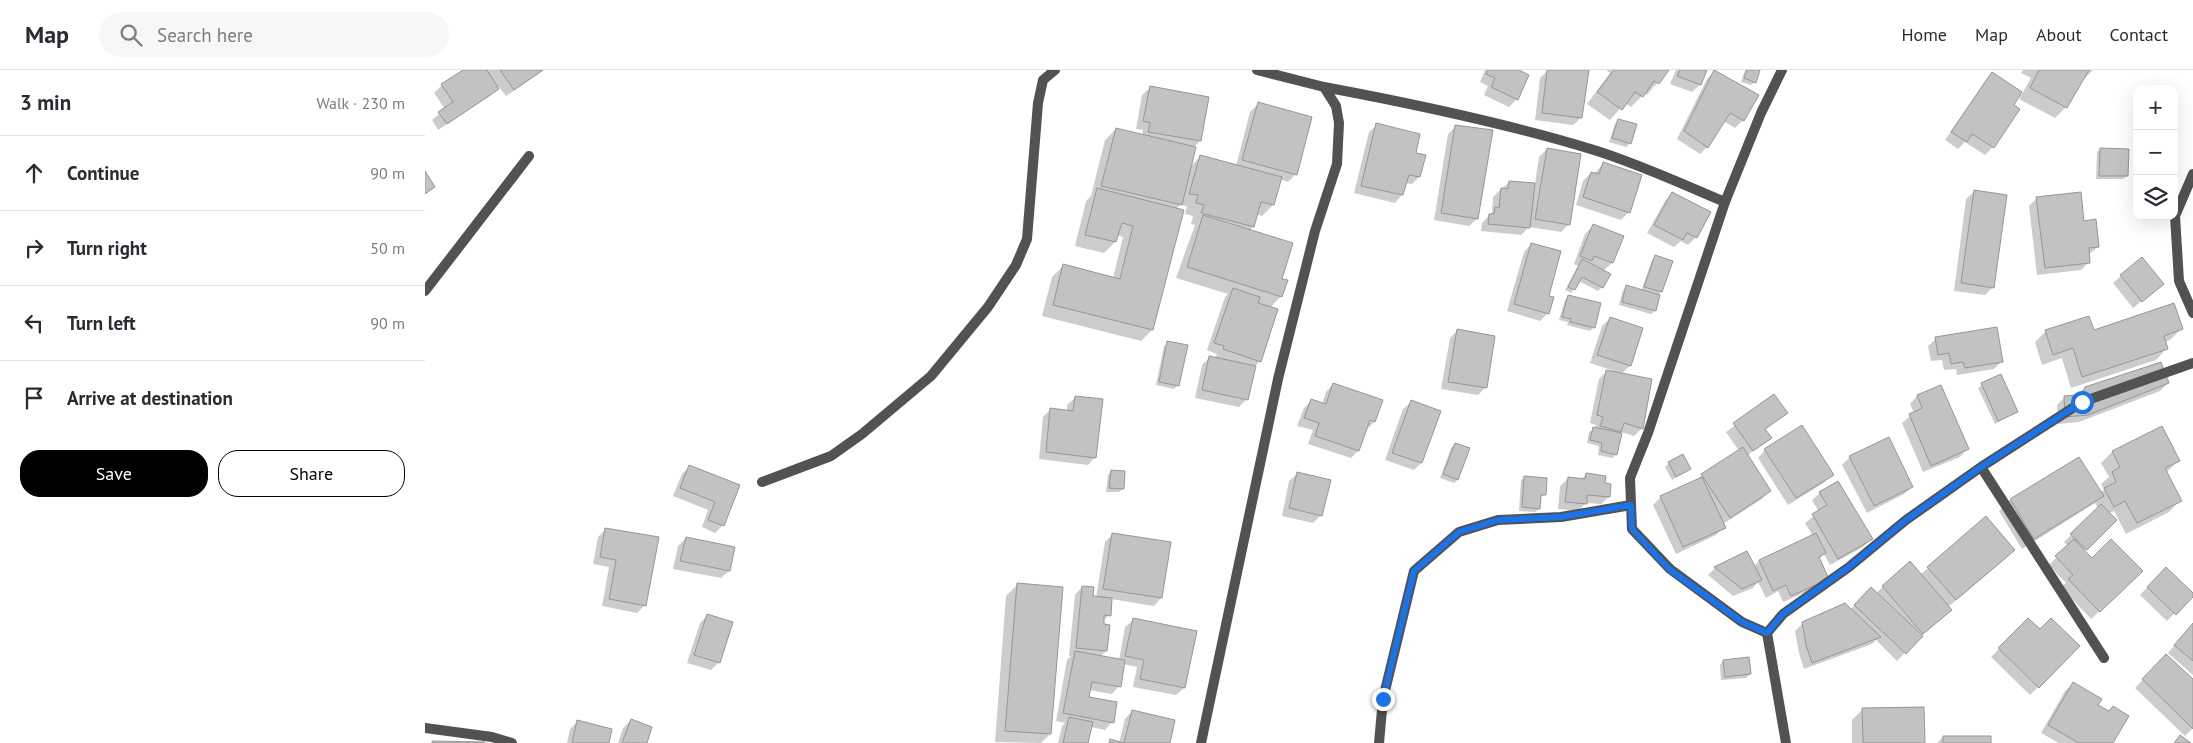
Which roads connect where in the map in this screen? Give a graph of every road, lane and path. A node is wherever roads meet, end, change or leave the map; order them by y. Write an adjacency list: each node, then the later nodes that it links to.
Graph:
1 (1055, 70): 12 (street)
2 (1257, 70): 4 (street)
3 (1782, 70): 7 (street)
4 (1324, 87): 7 (street); 18 (street)
5 (529, 156): 8 (street)
6 (2193, 174): 9 (street)
7 (1725, 202): 13 (street)
8 (425, 291)
9 (2193, 313)
10 (2193, 363): 11 (street)
11 (1981, 467): 14 (street); 15 (street)
12 (761, 482)
13 (1631, 505): 14 (street); 19 (street)
14 (1767, 633): 20 (street)
15 (2104, 658)
16 (425, 728): 17 (street)
17 (511, 743)
18 (1201, 743)
19 (1379, 743)
20 (1786, 743)

